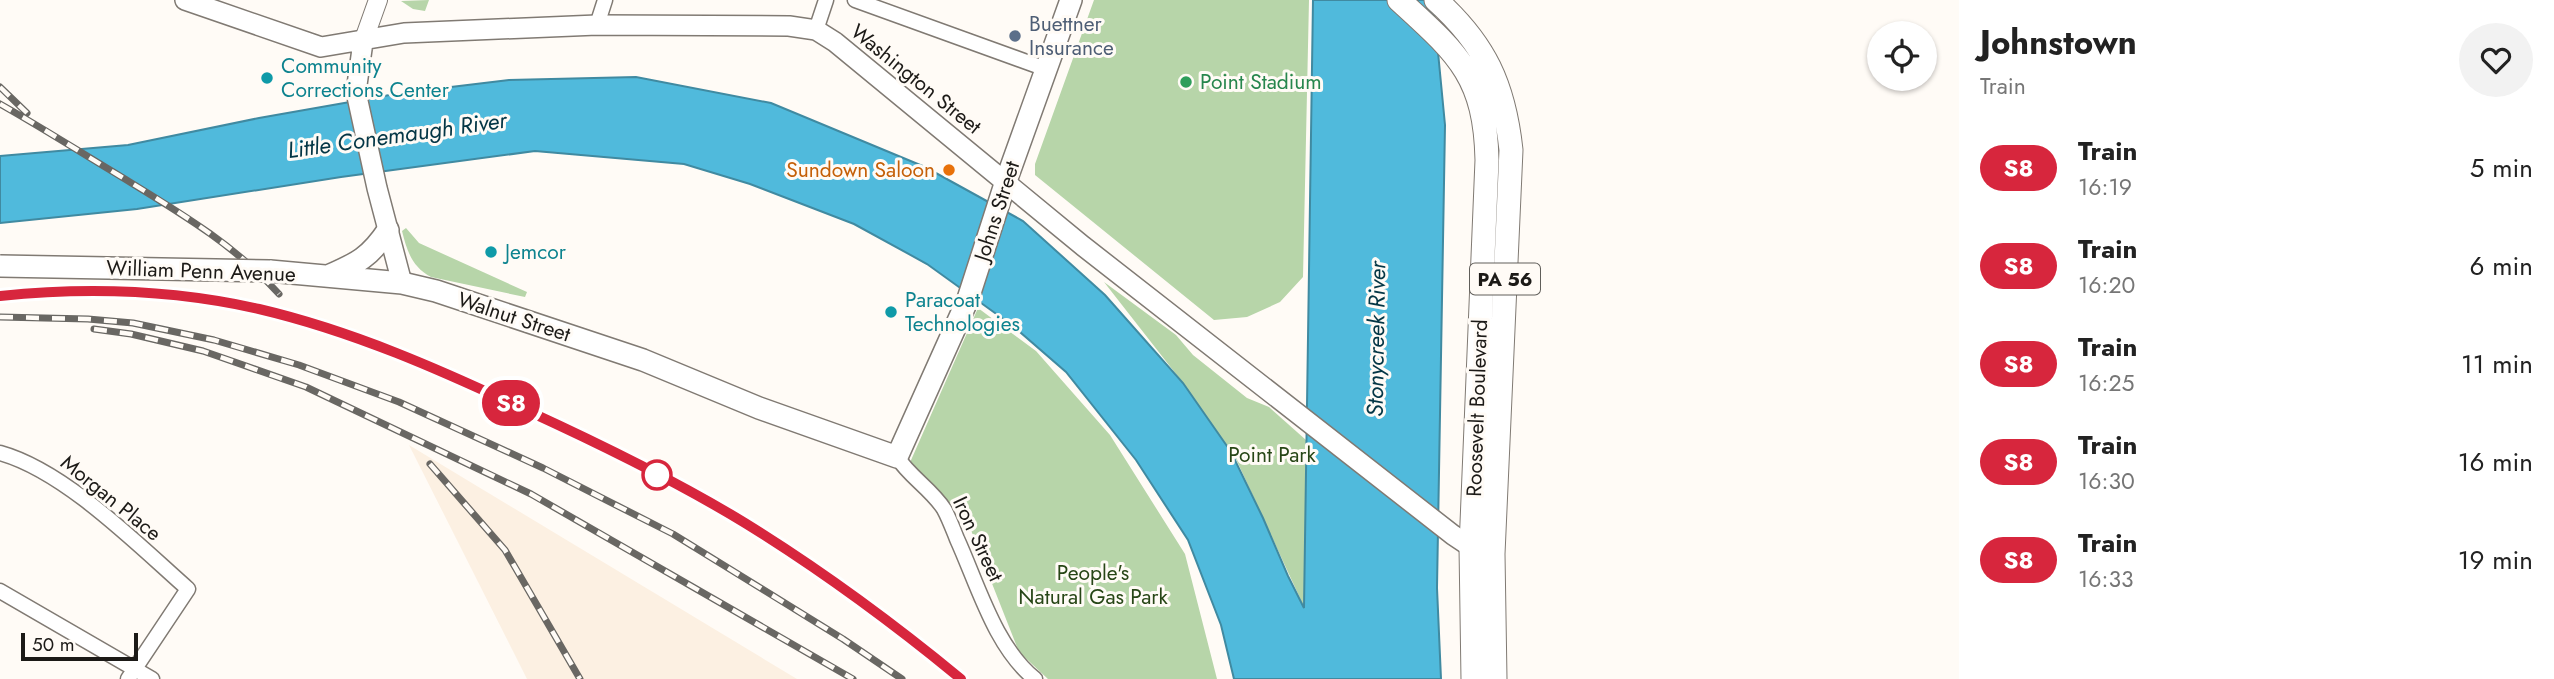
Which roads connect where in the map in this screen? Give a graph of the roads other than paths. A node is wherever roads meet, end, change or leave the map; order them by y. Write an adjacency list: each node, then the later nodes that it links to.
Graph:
1 (184, 0): 11 (main road, Washington Street)
2 (378, 0): 11 (street)
3 (606, 0): 9 (street)
4 (827, 0): 10 (street)
5 (855, 0): 12 (street)
6 (1071, 0): 12 (main road, Johns Street)
7 (1399, 0): 20 (highway, Roosevelt Boulevard / PA 56)
8 (1436, 0): 21 (highway, Roosevelt Boulevard / PA 56)
9 (597, 25): 10 (main road, Washington Street); 11 (main road, Washington Street)
10 (816, 30): 13 (main road, Washington Street)
11 (363, 42): 14 (main road)
12 (1046, 69): 13 (main road, Johns Street)
13 (1006, 181): 19 (main road, Johns Street); 20 (main road, Washington Street)
14 (388, 230): 16 (main road); 17 (main road)
15 (0, 267): 16 (main road, William Penn Avenue, bridge)
16 (327, 276): 17 (main road, William Penn Avenue)
17 (402, 283): 19 (main road, Walnut Street)
18 (0, 453): 23 (street, Morgan Place)
19 (897, 457): 25 (street, Iron Street)
20 (1462, 541): 21 (main road, Washington Street); 26 (highway, Roosevelt Boulevard / PA 56)
21 (1493, 554): 27 (highway, Roosevelt Boulevard / PA 56)
22 (0, 591): 23 (street)
23 (131, 674): 24 (street)
24 (152, 679)
25 (1035, 679)
26 (1473, 679)
27 (1495, 679)

